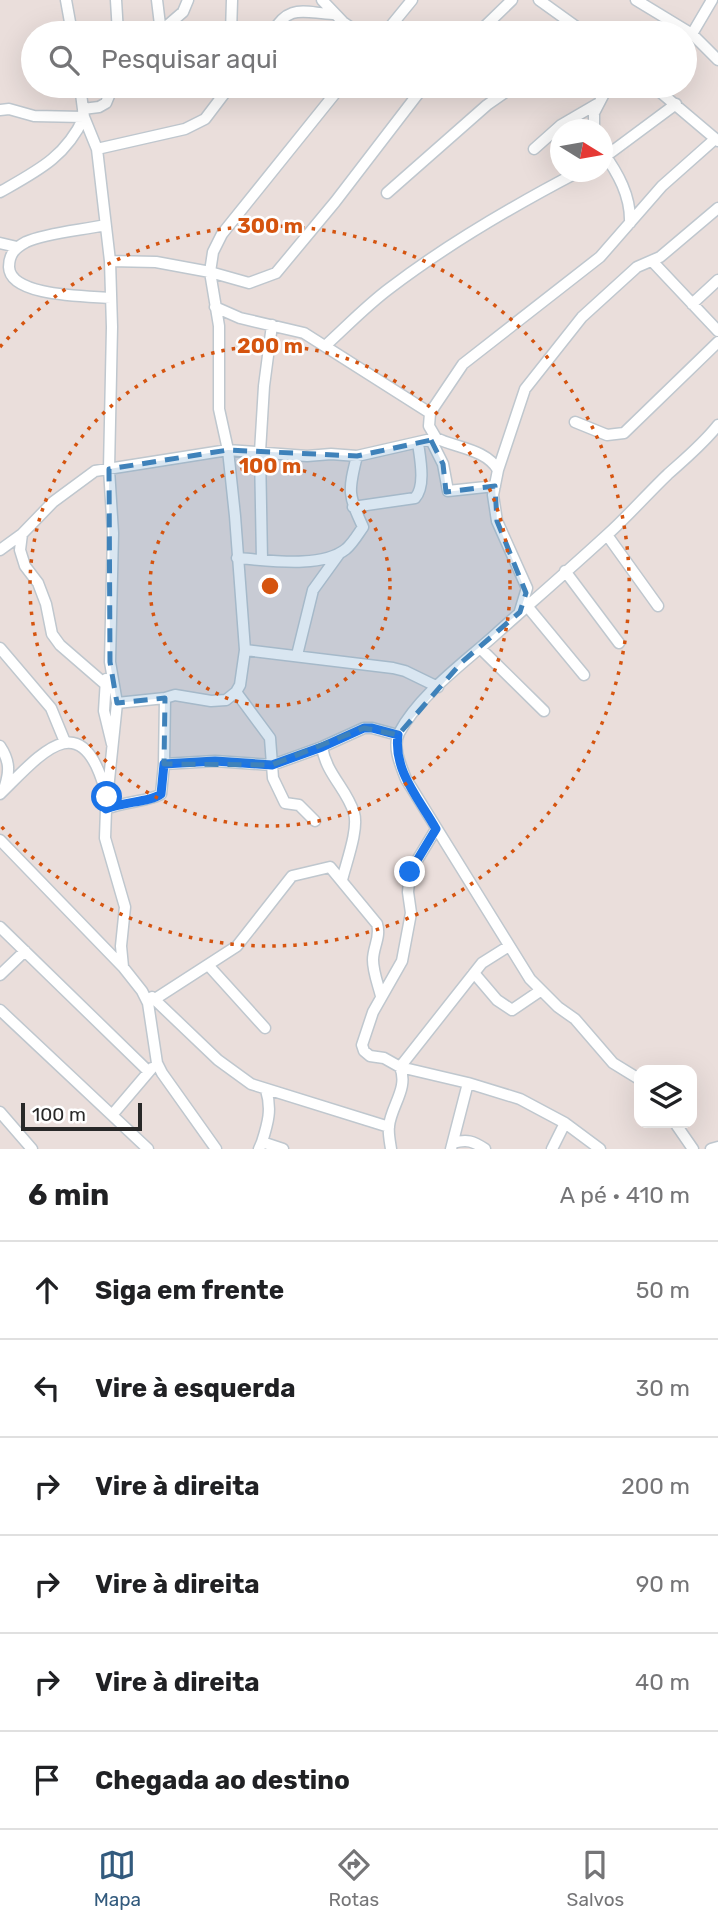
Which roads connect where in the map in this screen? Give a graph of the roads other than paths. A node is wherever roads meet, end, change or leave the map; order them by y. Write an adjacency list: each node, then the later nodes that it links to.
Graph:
1 (66, 0): 13 (street)
2 (116, 0): 14 (street)
3 (157, 0): 15 (street)
4 (188, 0): 16 (street)
5 (232, 0): 17 (street)
6 (322, 0): 12 (street)
7 (412, 0): 20 (street)
8 (512, 0): 21 (street)
9 (539, 0): 22 (street)
10 (638, 0): 23 (street)
11 (712, 0): 24 (street)
12 (333, 14): 18 (street); 19 (street)
13 (70, 21)
14 (117, 21)
15 (160, 21)
16 (173, 21)
17 (231, 21)
18 (280, 21)
19 (343, 21)
20 (395, 21)
21 (490, 21)
22 (565, 21)
23 (671, 21)
24 (697, 26)
25 (697, 39): 26 (street)
26 (718, 60)
27 (82, 98): 38 (street)
28 (108, 98): 38 (street)
29 (221, 98): 41 (street)
30 (331, 98): 55 (street)
31 (415, 98): 55 (street)
32 (497, 98): 47 (street)
33 (601, 98): 35 (street)
34 (668, 98): 36 (street)
35 (597, 104): 39 (street); 42 (street)
36 (676, 104): 40 (street); 43 (street)
37 (0, 110): 38 (street)
38 (84, 113): 41 (street); 46 (street)
39 (594, 119)
40 (717, 140): 49 (street)
41 (96, 149): 50 (street)
42 (534, 149)
43 (613, 149)
44 (613, 169): 49 (street)
45 (559, 182): 63 (street)
46 (0, 192)
47 (387, 193)
48 (718, 208): 54 (street)
49 (630, 223): 64 (street)
50 (105, 225): 52 (street); 53 (street)
51 (0, 243): 52 (street)
52 (17, 247): 57 (street)
53 (110, 261): 55 (street); 57 (street)
54 (652, 261): 58 (street); 73 (street)
55 (210, 272): 59 (street)
56 (718, 280): 58 (street)
57 (110, 298): 72 (street)
58 (692, 304): 61 (street)
59 (215, 307): 60 (street); 69 (street)
60 (272, 325): 63 (street); 70 (street)
61 (718, 331)
62 (718, 342): 65 (street)
63 (325, 346): 64 (street)
64 (430, 413): 67 (street)
65 (575, 422)
66 (718, 425): 77 (street)
67 (433, 439): 68 (street); 73 (street); 74 (street)
68 (418, 443): 71 (street); 75 (street)
69 (228, 450): 70 (street); 72 (street); 80 (street)
70 (260, 452): 71 (street); 81 (street)
71 (357, 456): 75 (street)
72 (109, 469): 76 (street); 90 (street)
73 (498, 470): 74 (street)
74 (495, 486): 84 (street)
75 (353, 507): 79 (street)
76 (22, 534): 78 (street); 92 (street)
77 (607, 535): 82 (street); 83 (street)
78 (0, 551)
79 (339, 553): 81 (street); 89 (street)
80 (237, 558): 81 (street); 88 (street)
81 (262, 560)
82 (565, 571): 84 (street); 85 (street)
83 (658, 606)
84 (523, 609): 87 (street); 91 (street)
85 (619, 643)
86 (0, 648): 99 (street)
87 (480, 648): 93 (street); 97 (street)
88 (245, 650): 89 (street); 94 (street)
89 (297, 655): 93 (street)
90 (110, 662): 92 (street); 96 (street)
91 (584, 675)
92 (105, 684): 101 (street)
93 (438, 687): 98 (street)
94 (236, 692): 95 (street); 104 (street)
95 (165, 698): 96 (street); 103 (street)
96 (117, 703): 101 (street)
97 (544, 711)
98 (398, 735): 102 (street); 109 (street)
99 (65, 742): 105 (street); 106 (street)
100 (0, 746): 105 (street)
101 (113, 746): 106 (street)
102 (322, 747): 104 (street); 111 (street)
103 (164, 764): 104 (street); 107 (street)
104 (272, 765): 108 (street)
105 (1, 793)
106 (107, 797): 107 (street)
107 (106, 809): 116 (street)
108 (315, 821)
109 (436, 829): 113 (street); 121 (street)
110 (0, 840): 116 (street)
111 (342, 880): 115 (street); 121 (street)
112 (0, 927): 114 (street)
113 (509, 946): 117 (street); 120 (street)
114 (25, 951): 118 (street); 127 (street)
115 (208, 965): 122 (street); 124 (street)
116 (122, 967): 119 (street)
117 (474, 973): 120 (street); 126 (street)
118 (0, 975)
119 (142, 991): 122 (street); 125 (street)
120 (540, 991): 128 (street)
121 (381, 996): 126 (street)
122 (155, 999): 130 (street)
123 (0, 1010): 132 (street)
124 (265, 1028)
125 (157, 1063): 127 (street); 141 (street)
126 (400, 1067): 129 (street); 134 (street)
127 (148, 1071): 132 (street)
128 (634, 1076)
129 (468, 1083): 133 (street); 137 (street)
130 (266, 1090): 134 (street); 136 (street)
131 (0, 1112): 139 (street)
132 (112, 1115): 140 (street)
133 (565, 1123): 145 (street); 146 (street)
134 (388, 1126): 143 (street)
135 (679, 1128): 147 (street)
136 (261, 1145): 142 (street)
137 (452, 1146): 144 (street)
138 (718, 1147): 148 (street)
139 (32, 1149)
140 (148, 1149)
141 (216, 1149)
142 (283, 1149)
143 (391, 1149)
144 (485, 1149)
145 (552, 1149)
146 (600, 1149)
147 (694, 1149)
148 (711, 1149)

